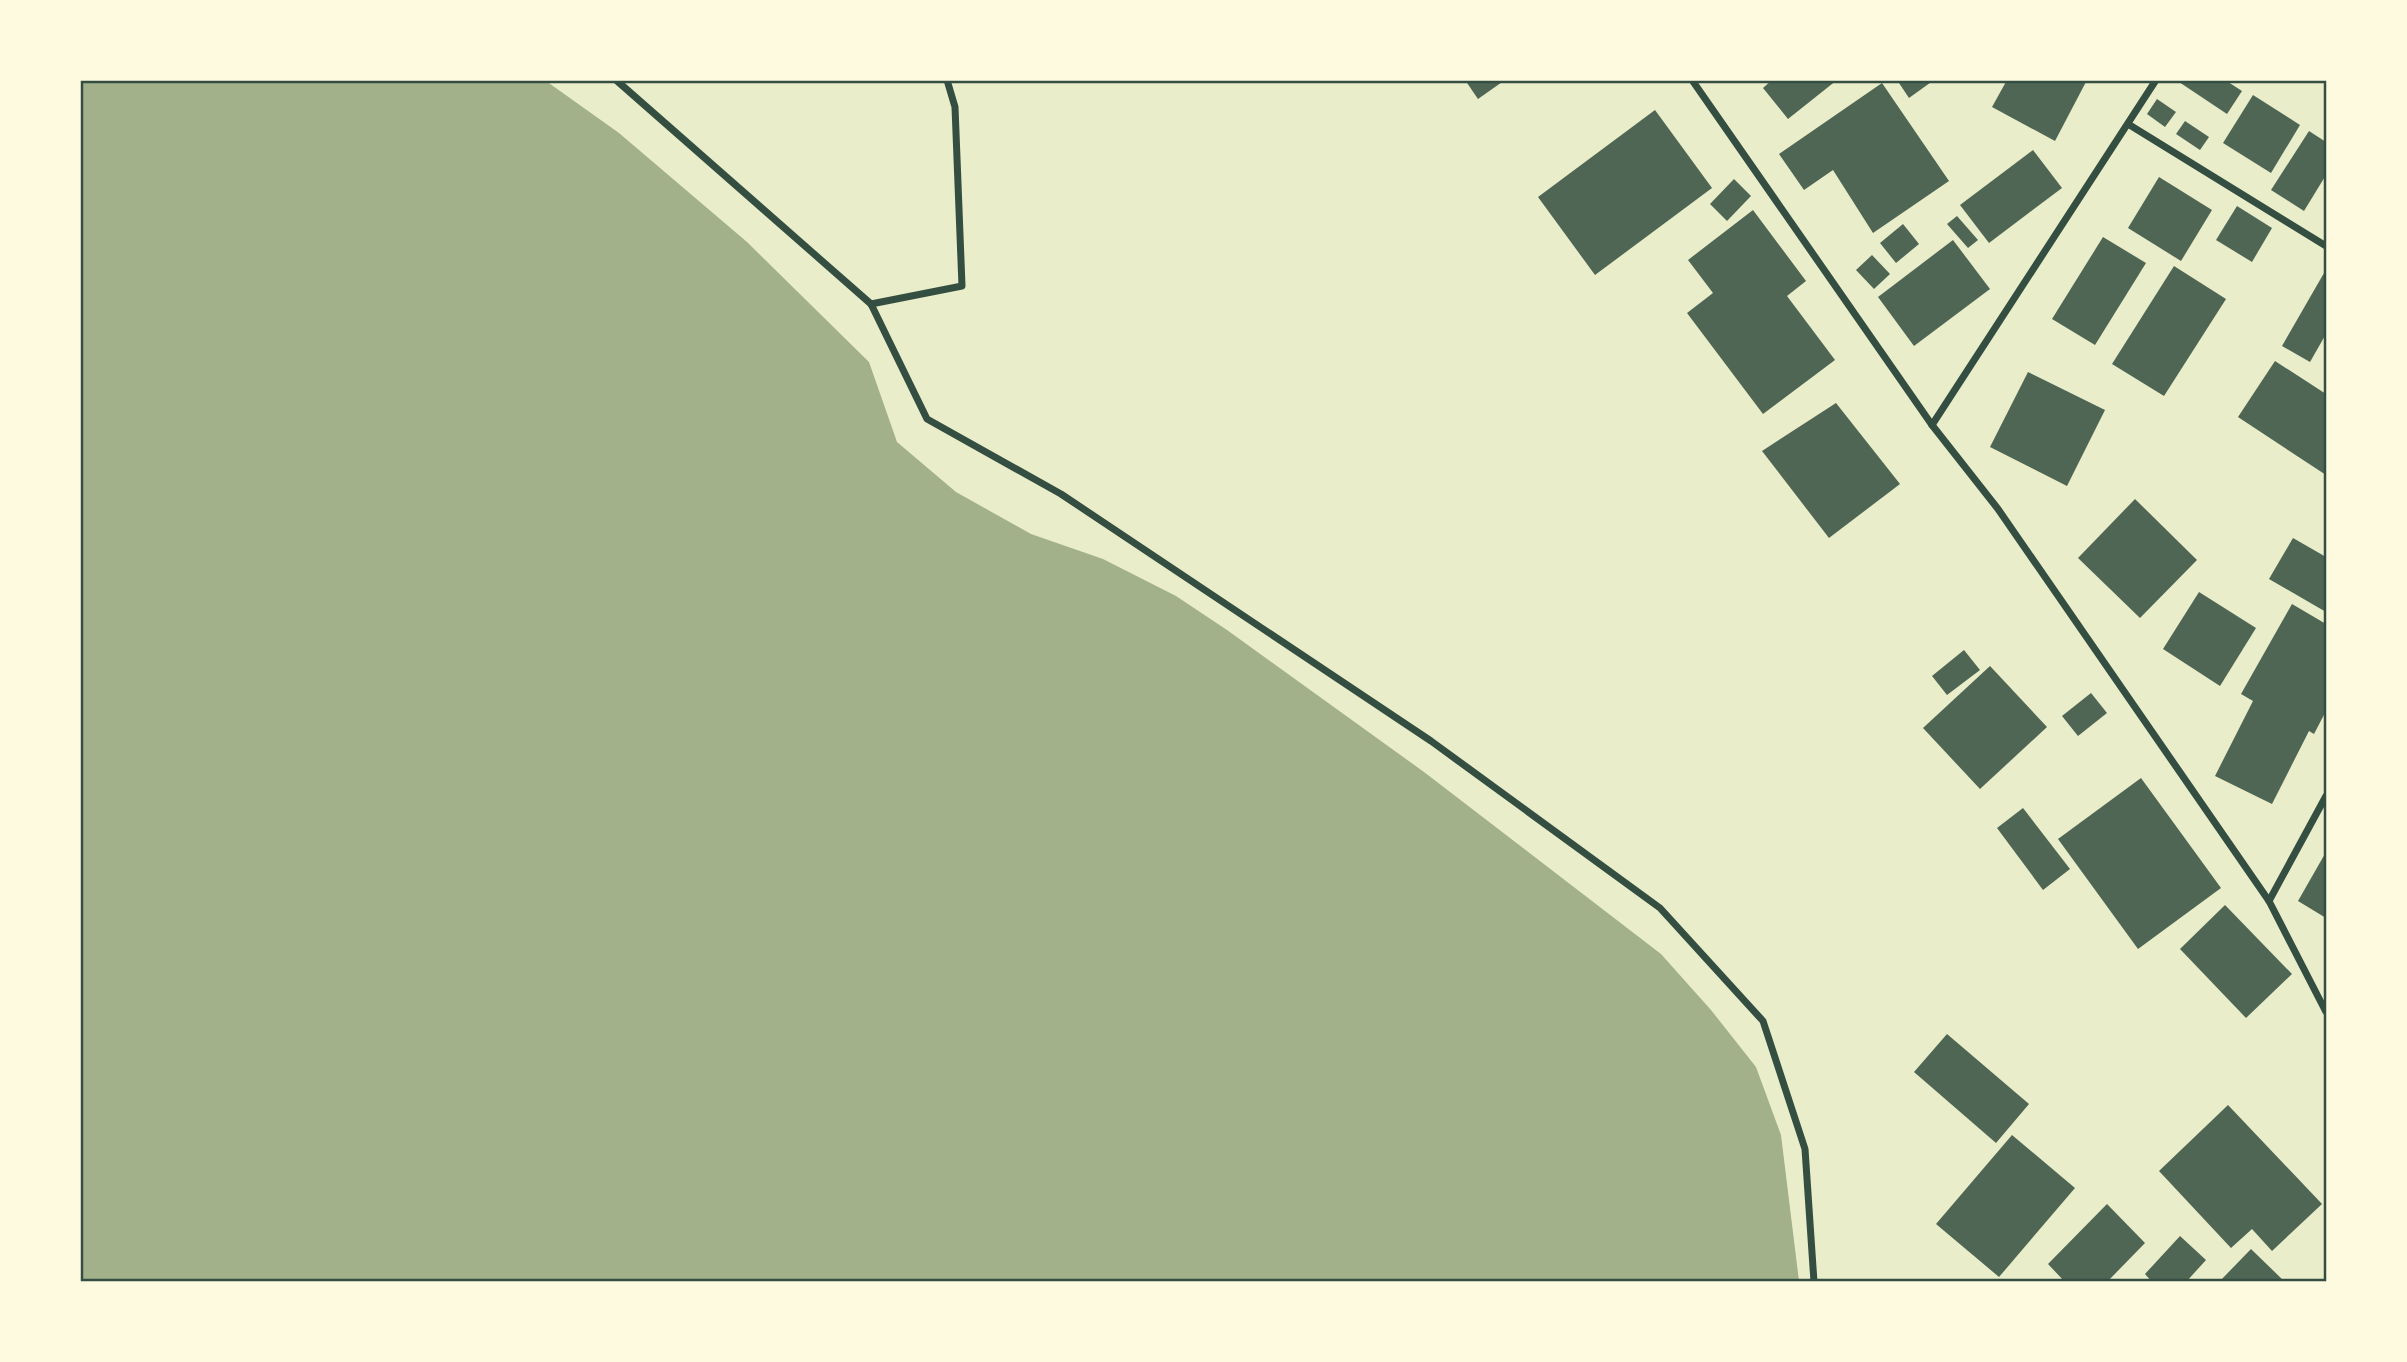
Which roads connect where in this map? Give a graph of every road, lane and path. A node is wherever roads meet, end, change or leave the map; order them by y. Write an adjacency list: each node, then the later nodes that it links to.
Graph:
1 (616, 80): 7 (street)
2 (947, 80): 7 (street)
3 (1692, 80): 8 (street)
4 (2156, 80): 5 (street)
5 (2127, 124): 6 (street); 8 (street)
6 (2326, 246)
7 (871, 304): 12 (street)
8 (1932, 425): 10 (street)
9 (2326, 796): 10 (street)
10 (2269, 901): 11 (street)
11 (2326, 1012)
12 (1814, 1282)

